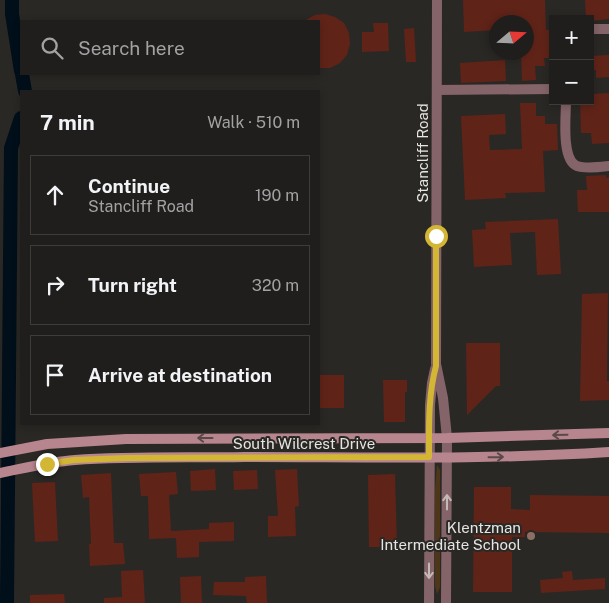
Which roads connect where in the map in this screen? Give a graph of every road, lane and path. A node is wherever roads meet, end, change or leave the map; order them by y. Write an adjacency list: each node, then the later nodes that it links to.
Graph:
1 (437, 0): 5 (street, Stancliff Road)
2 (609, 29): 3 (street)
3 (594, 30)
4 (549, 89): 5 (street)
5 (437, 90): 8 (street, Stancliff Road)
6 (566, 105): 7 (street)
7 (609, 166)
8 (436, 366): 11 (street, Stancliff Road); 12 (street, Stancliff Road)
9 (609, 433): 10 (main road, South Wilcrest Drive)
10 (594, 435): 12 (main road, South Wilcrest Drive, one-way to 12); 17 (main road)
11 (429, 438): 12 (main road, South Wilcrest Drive); 14 (main road, South Wilcrest Drive); 19 (street, Stancliff Road)
12 (447, 438): 20 (street, Stancliff Road)
13 (126, 439): 14 (main road, South Wilcrest Drive, one-way to 13); 16 (main road, South Wilcrest Drive); 21 (main road)
14 (312, 439): 18 (main road)
15 (609, 452): 17 (main road, South Wilcrest Drive)
16 (0, 453)
17 (595, 453): 20 (main road, South Wilcrest Drive, one-way to 17)
18 (312, 457): 19 (main road, South Wilcrest Drive); 21 (main road, South Wilcrest Drive)
19 (429, 457): 20 (main road, South Wilcrest Drive); 23 (street, Stancliff Road, one-way to 23)
20 (447, 457): 24 (street, Stancliff Road, one-way to 20)
21 (127, 458): 22 (main road, South Wilcrest Drive)
22 (0, 473)
23 (429, 603)
24 (446, 603)

